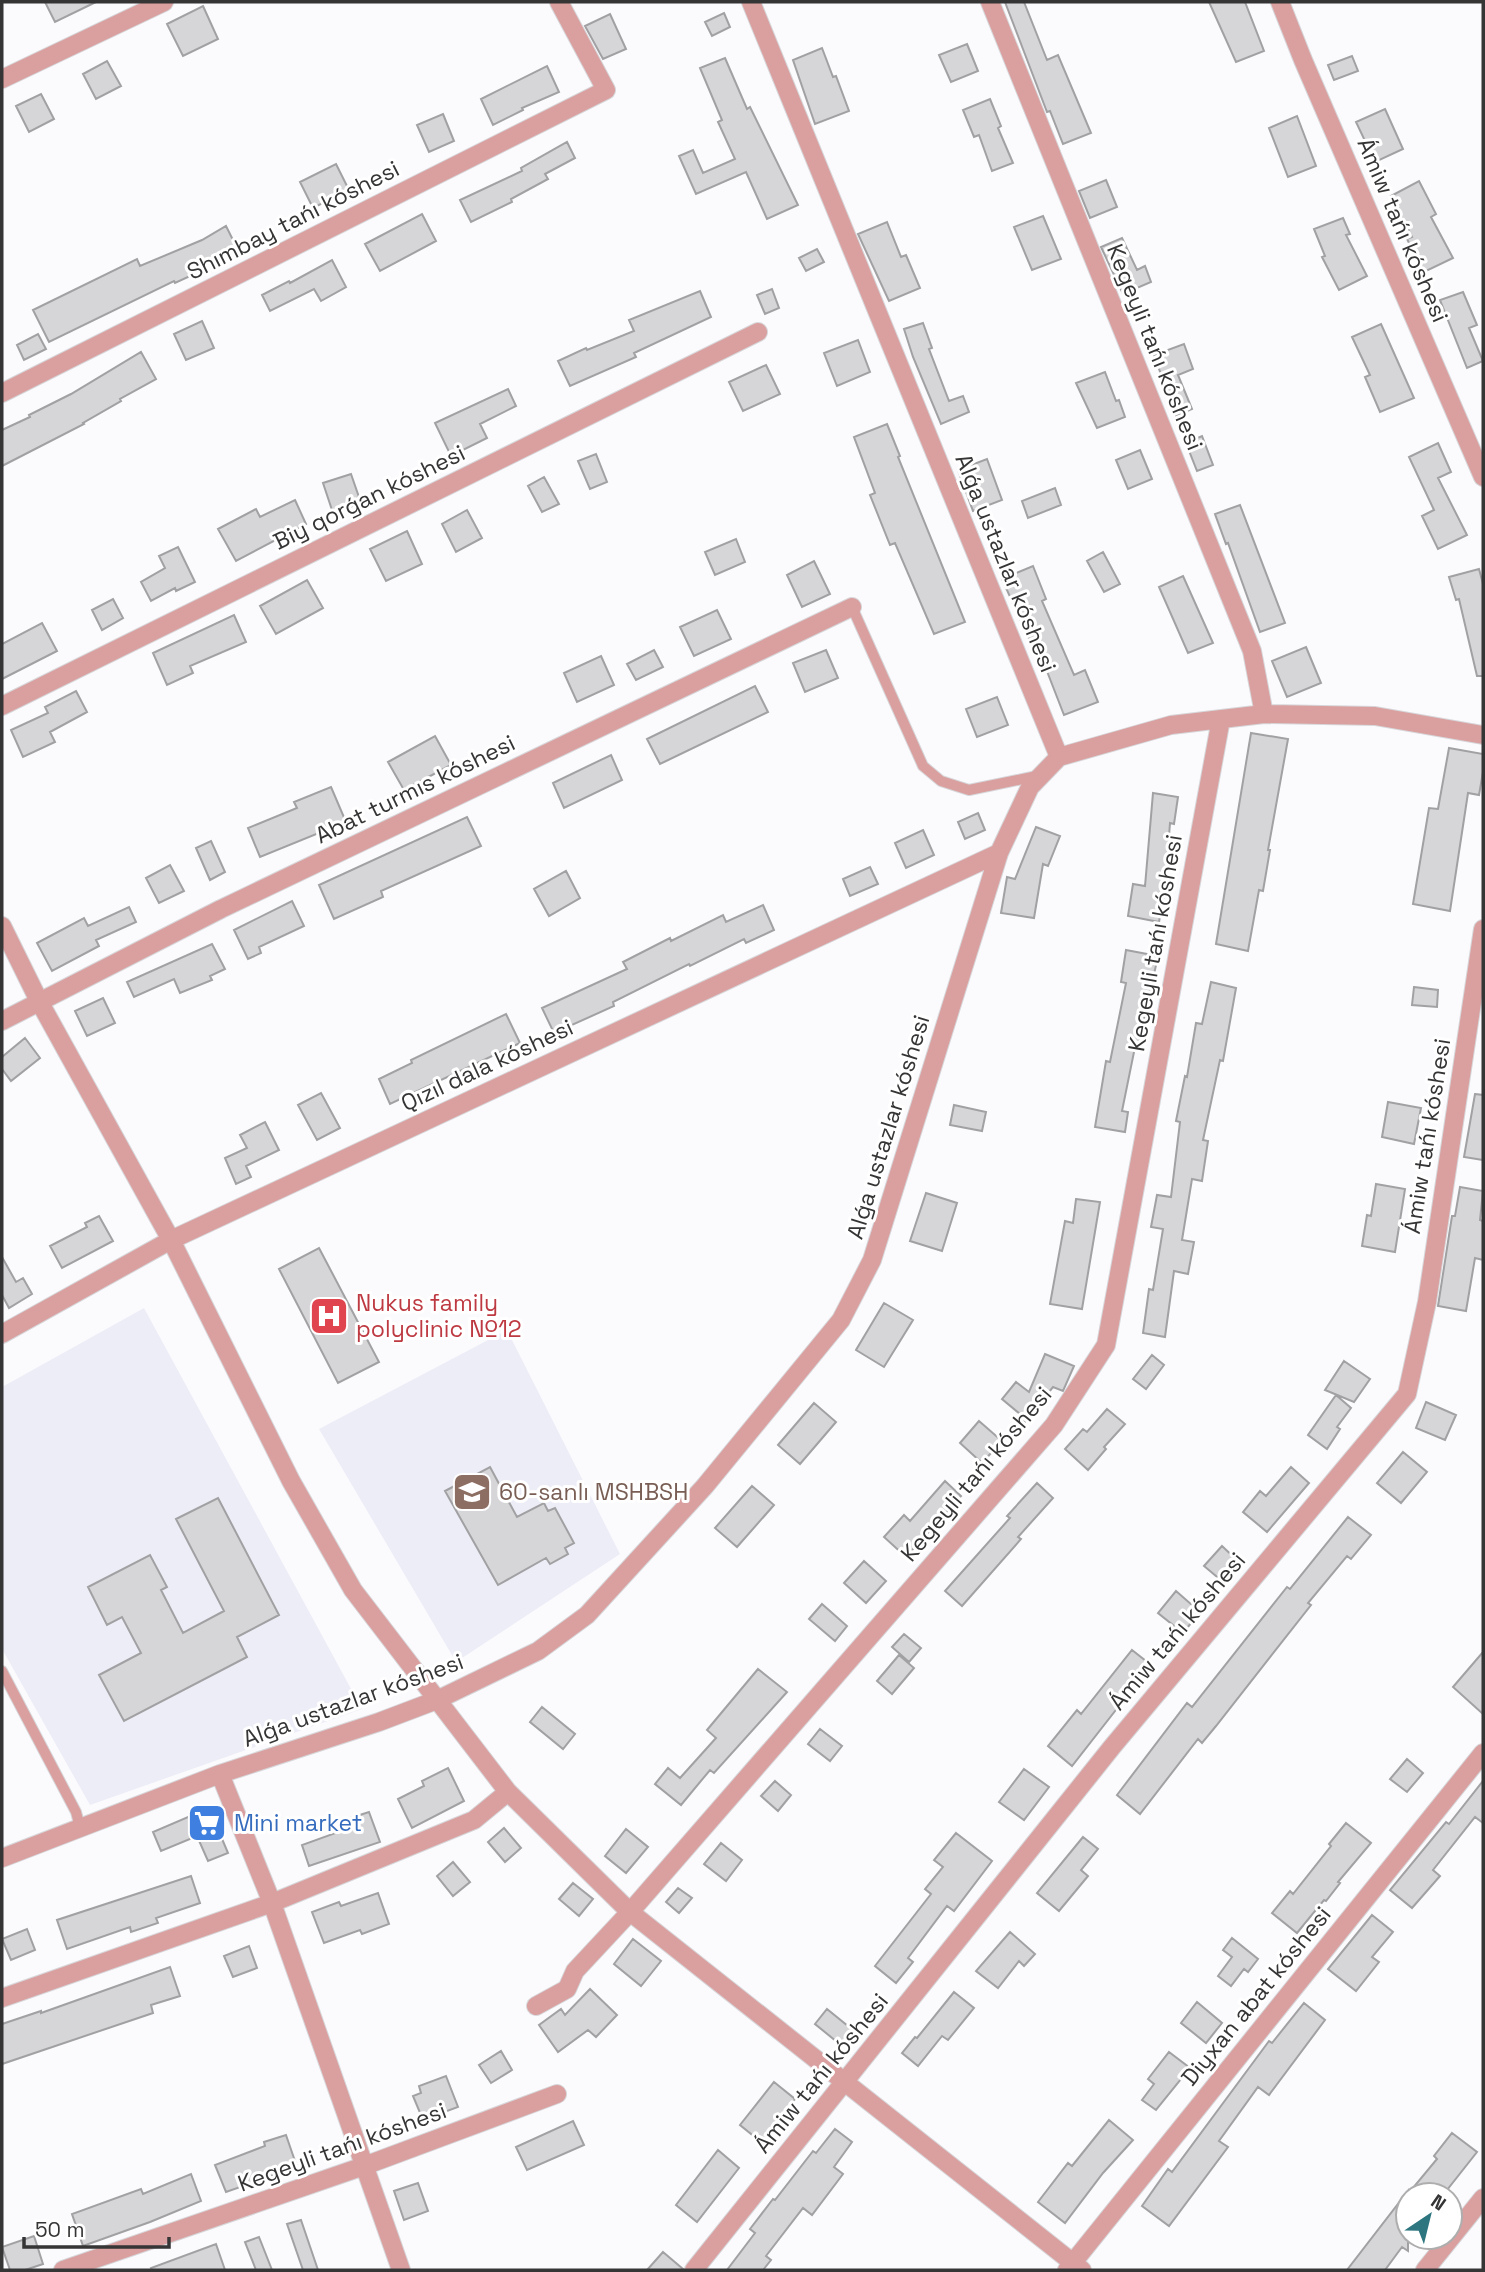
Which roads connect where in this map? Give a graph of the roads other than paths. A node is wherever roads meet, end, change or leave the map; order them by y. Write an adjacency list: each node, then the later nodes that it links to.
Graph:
1 (164, 2): 6 (street)
2 (559, 2): 8 (street, Shımbay tańı kóshesi)
3 (751, 2): 15 (street, Alǵa ustazlar kóshesi)
4 (990, 2): 12 (street, Kegeyli tańı kóshesi)
5 (1280, 2): 9 (street, Ámiw tańı kóshesi)
6 (2, 79)
7 (758, 332): 11 (street, Biy qorǵan kóshesi)
8 (2, 393)
9 (1483, 477)
10 (852, 607): 16 (lane); 20 (street, Abat turmıs kóshesi)
11 (2, 706)
12 (1264, 714): 13 (street); 14 (street)
13 (1221, 719): 15 (street); 32 (street, Kegeyli tańı kóshesi)
14 (1483, 735)
15 (1059, 757): 16 (street, Alǵa ustazlar kóshesi)
16 (1042, 775): 17 (street, Alǵa ustazlar kóshesi)
17 (999, 853): 22 (street, Qızıl dala kóshesi); 25 (street, Alǵa ustazlar kóshesi)
18 (2, 926): 20 (street)
19 (1483, 929): 35 (street, Ámiw tańı kóshesi)
20 (39, 1001): 21 (street, Abat turmıs kóshesi); 22 (street)
21 (2, 1021)
22 (171, 1240): 23 (street, Qızıl dala kóshesi); 25 (street)
23 (2, 1334)
24 (2, 1671): 29 (lane)
25 (437, 1700): 27 (street, Alǵa ustazlar kóshesi); 28 (street)
26 (1483, 1753): 39 (street, Diyxan abat kóshesi)
27 (220, 1774): 29 (street, Alǵa ustazlar kóshesi); 31 (street)
28 (508, 1792): 31 (street); 32 (street)
29 (80, 1827): 30 (street, Alǵa ustazlar kóshesi)
30 (2, 1858)
31 (272, 1903): 33 (street); 37 (street)
32 (630, 1912): 34 (street, Kegeyli tańı kóshesi); 35 (street)
33 (2, 1998)
34 (536, 2006)
35 (844, 2083): 39 (street); 42 (street, Ámiw tańı kóshesi)
36 (557, 2094): 37 (street, Kegeyli tańı kóshesi)
37 (364, 2166): 40 (street, Kegeyli tańı kóshesi); 41 (street)
38 (1483, 2198): 43 (street)
39 (1074, 2268)
40 (63, 2270)
41 (401, 2270)
42 (694, 2270)
43 (1425, 2270)

